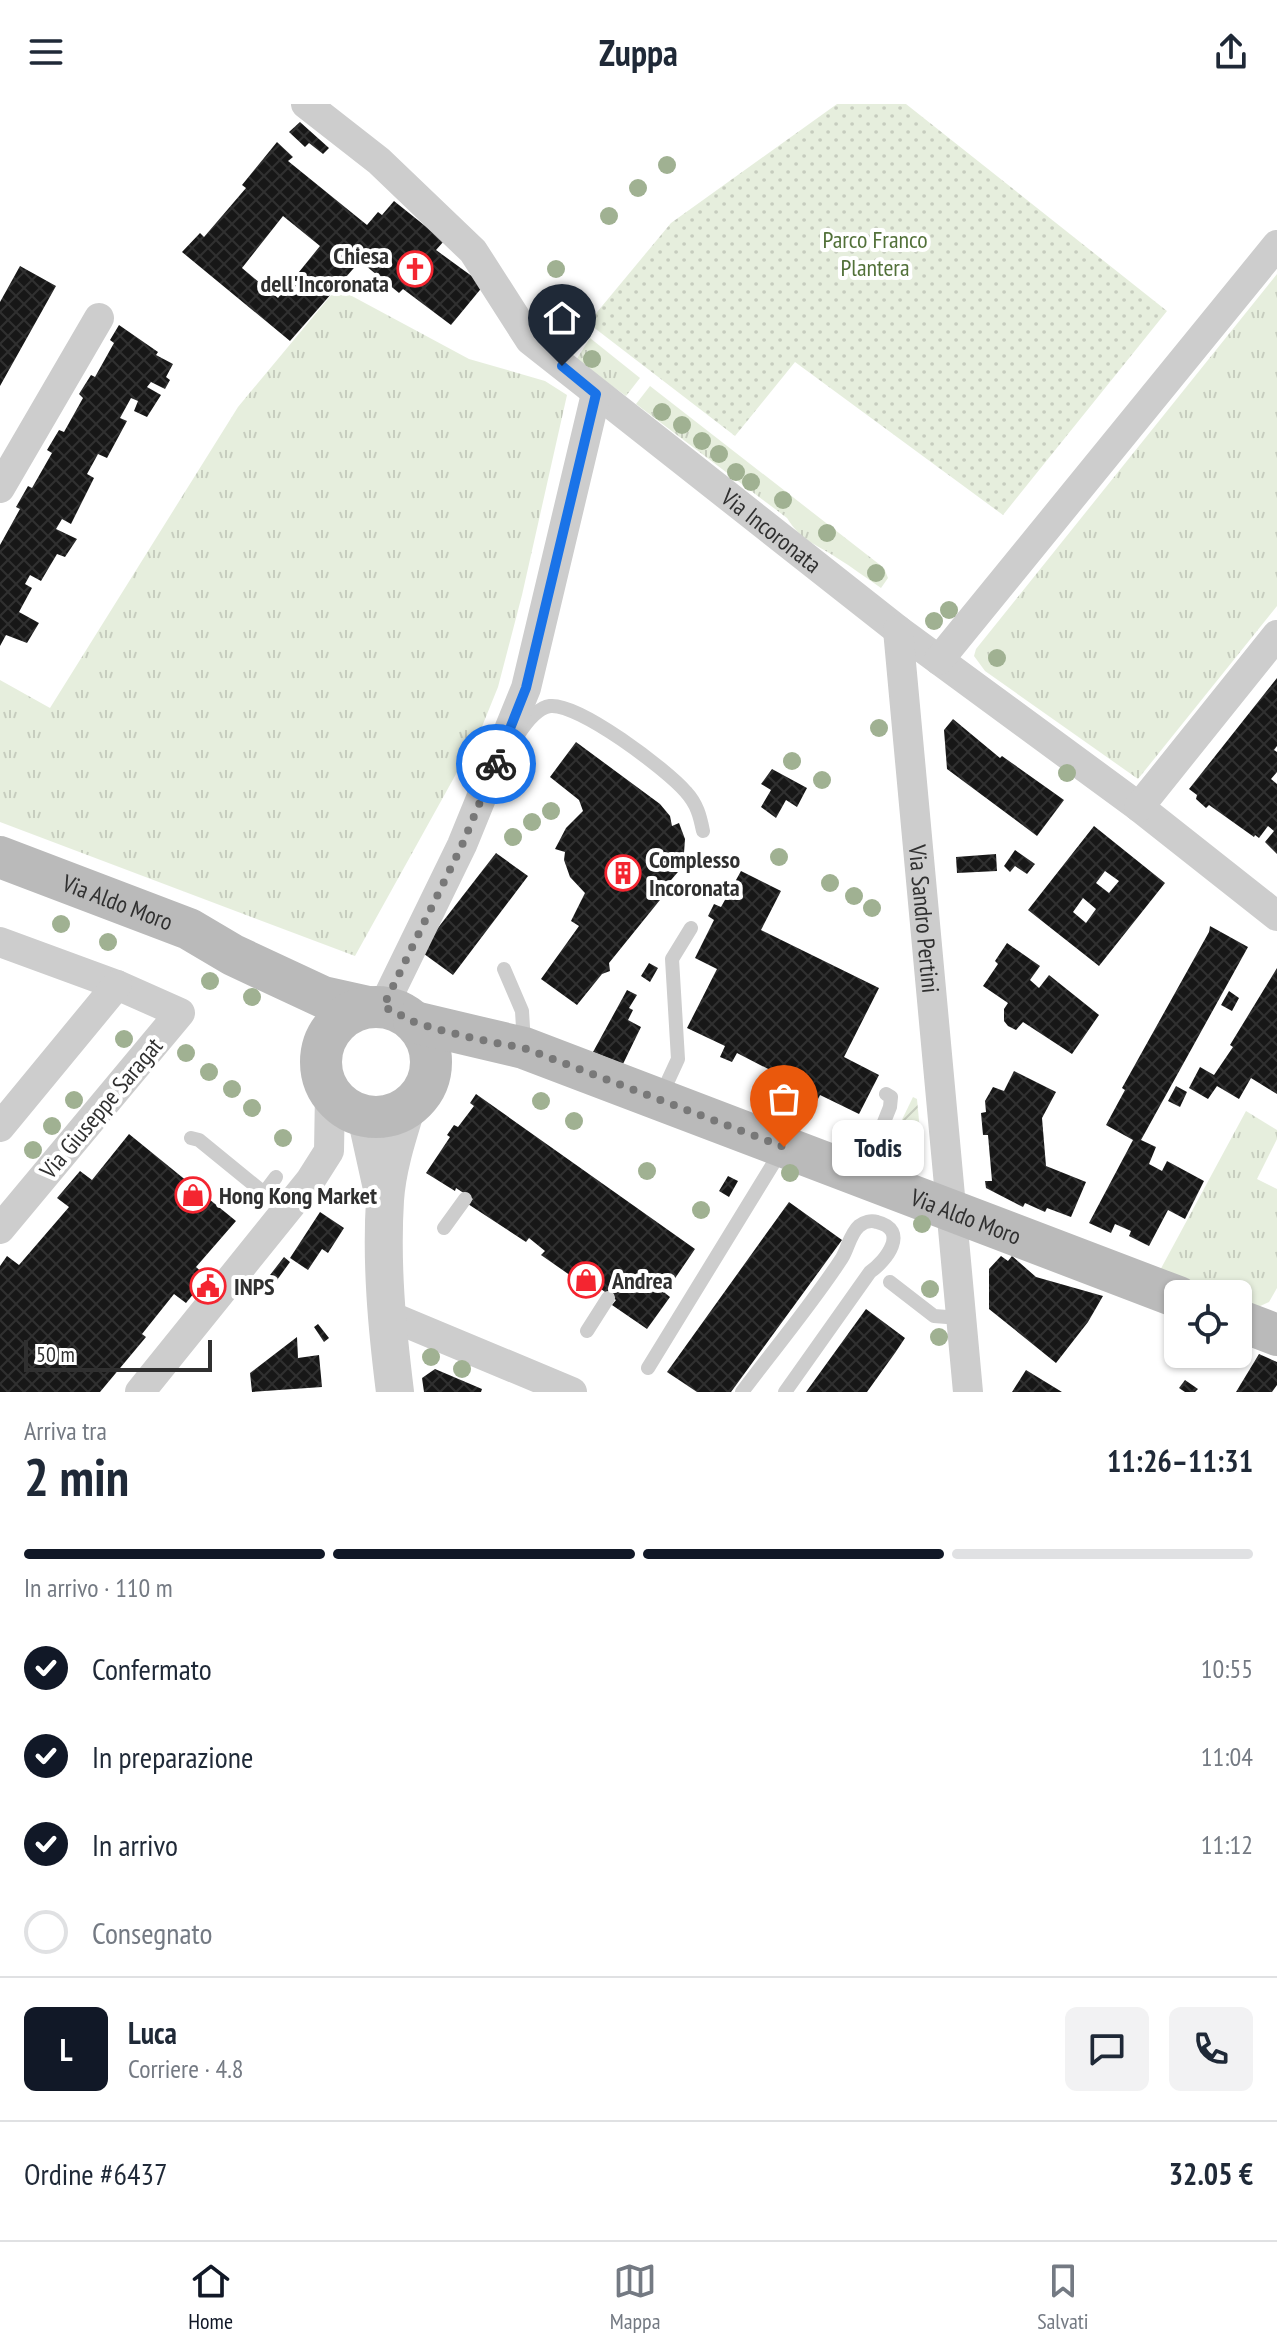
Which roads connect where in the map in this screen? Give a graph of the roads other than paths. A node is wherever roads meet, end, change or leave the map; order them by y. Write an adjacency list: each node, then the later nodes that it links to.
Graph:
1 (306, 104): 4 (street, Via Incoronata)
2 (1277, 245): 8 (street)
3 (99, 318): 5 (street)
4 (596, 394): 6 (street, Via Incoronata); 9 (street)
5 (0, 488)
6 (898, 630): 8 (street, Via Incoronata); 34 (street, Via Sandro Pertini)
7 (1277, 635): 12 (street)
8 (939, 660): 12 (street, Via Incoronata)
9 (526, 688): 10 (lane); 11 (street)
10 (552, 706): 11 (lane); 13 (lane)
11 (495, 767): 21 (street)
12 (1139, 807): 15 (street, Via Incoronata)
13 (703, 831)
14 (0, 857): 18 (main road, Via Aldo Moro)
15 (1277, 916)
16 (691, 928): 25 (lane)
17 (0, 942): 20 (street)
18 (233, 955): 21 (main road, Via Aldo Moro); 23 (main road, Via Aldo Moro)
19 (504, 969): 22 (lane)
20 (117, 985): 27 (street); 32 (street, Via Giuseppe Saragat)
21 (388, 1012): 22 (main road, Via Aldo Moro); 23 (main road); 26 (main road)
22 (504, 1044): 25 (main road, Via Aldo Moro); 26 (main road)
23 (325, 1075): 26 (main road); 46 (street)
24 (886, 1094): 30 (lane)
25 (659, 1100): 29 (main road, Via Aldo Moro)
26 (398, 1105): 40 (street)
27 (0, 1127)
28 (191, 1138): 31 (lane)
29 (784, 1147): 30 (main road, Via Aldo Moro); 45 (lane)
30 (862, 1176): 34 (main road, Via Aldo Moro)
31 (276, 1177)
32 (11, 1194): 36 (street, Via Giuseppe Saragat)
33 (465, 1199): 35 (lane)
34 (950, 1209): 38 (main road, Via Aldo Moro); 41 (street, Via Sandro Pertini)
35 (444, 1228)
36 (0, 1229)
37 (890, 1282): 41 (lane)
38 (1164, 1292)
39 (608, 1298): 43 (lane)
40 (385, 1314): 47 (street); 48 (street)
41 (960, 1318): 51 (street, Via Sandro Pertini)
42 (1252, 1325): 44 (main road)
43 (587, 1331)
44 (1277, 1335)
45 (648, 1368)
46 (140, 1392)
47 (395, 1392)
48 (572, 1392)
49 (742, 1392): 50 (lane)
50 (785, 1392)
51 (968, 1392)

